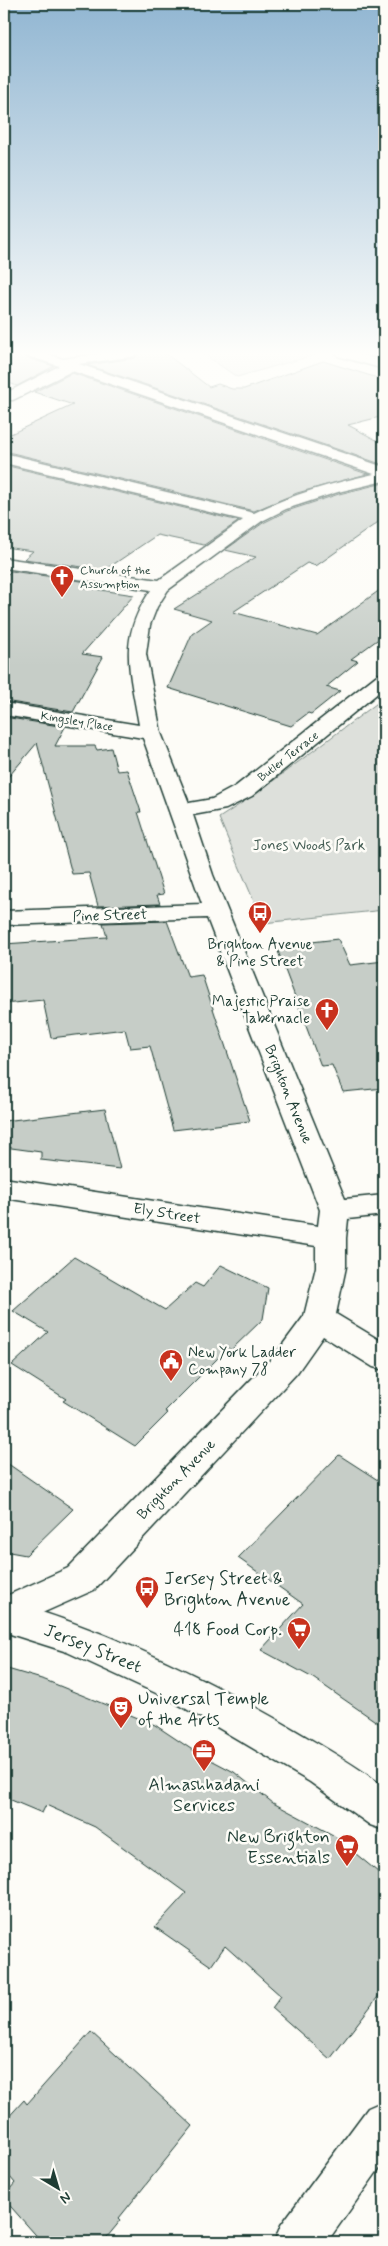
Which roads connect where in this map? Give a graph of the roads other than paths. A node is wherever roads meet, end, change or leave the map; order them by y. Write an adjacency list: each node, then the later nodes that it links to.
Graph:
1 (4, 458): 4 (street)
2 (337, 458): 3 (street)
3 (384, 474): 4 (street, Brighton Avenue)
4 (256, 518): 6 (street, Brighton Avenue)
5 (4, 563): 6 (street)
6 (162, 586): 9 (street, Brighton Avenue)
7 (384, 680): 10 (street, Butler Terrace)
8 (4, 709): 9 (street, Kingsley Place)
9 (151, 733): 10 (street, Brighton Avenue)
10 (181, 811): 11 (street, Brighton Avenue)
11 (217, 911): 12 (street, Pine Street); 15 (street, Brighton Avenue)
12 (4, 918)
13 (4, 1188): 15 (street, Ely Street)
14 (384, 1205): 15 (street, Ely Street)
15 (333, 1224): 16 (street, Brighton Avenue)
16 (319, 1319): 17 (street); 18 (street, Brighton Avenue)
17 (384, 1358)
18 (4, 1615): 19 (street, Jersey Street)
19 (384, 1811)
20 (384, 2124): 21 (street)
21 (298, 2242)

